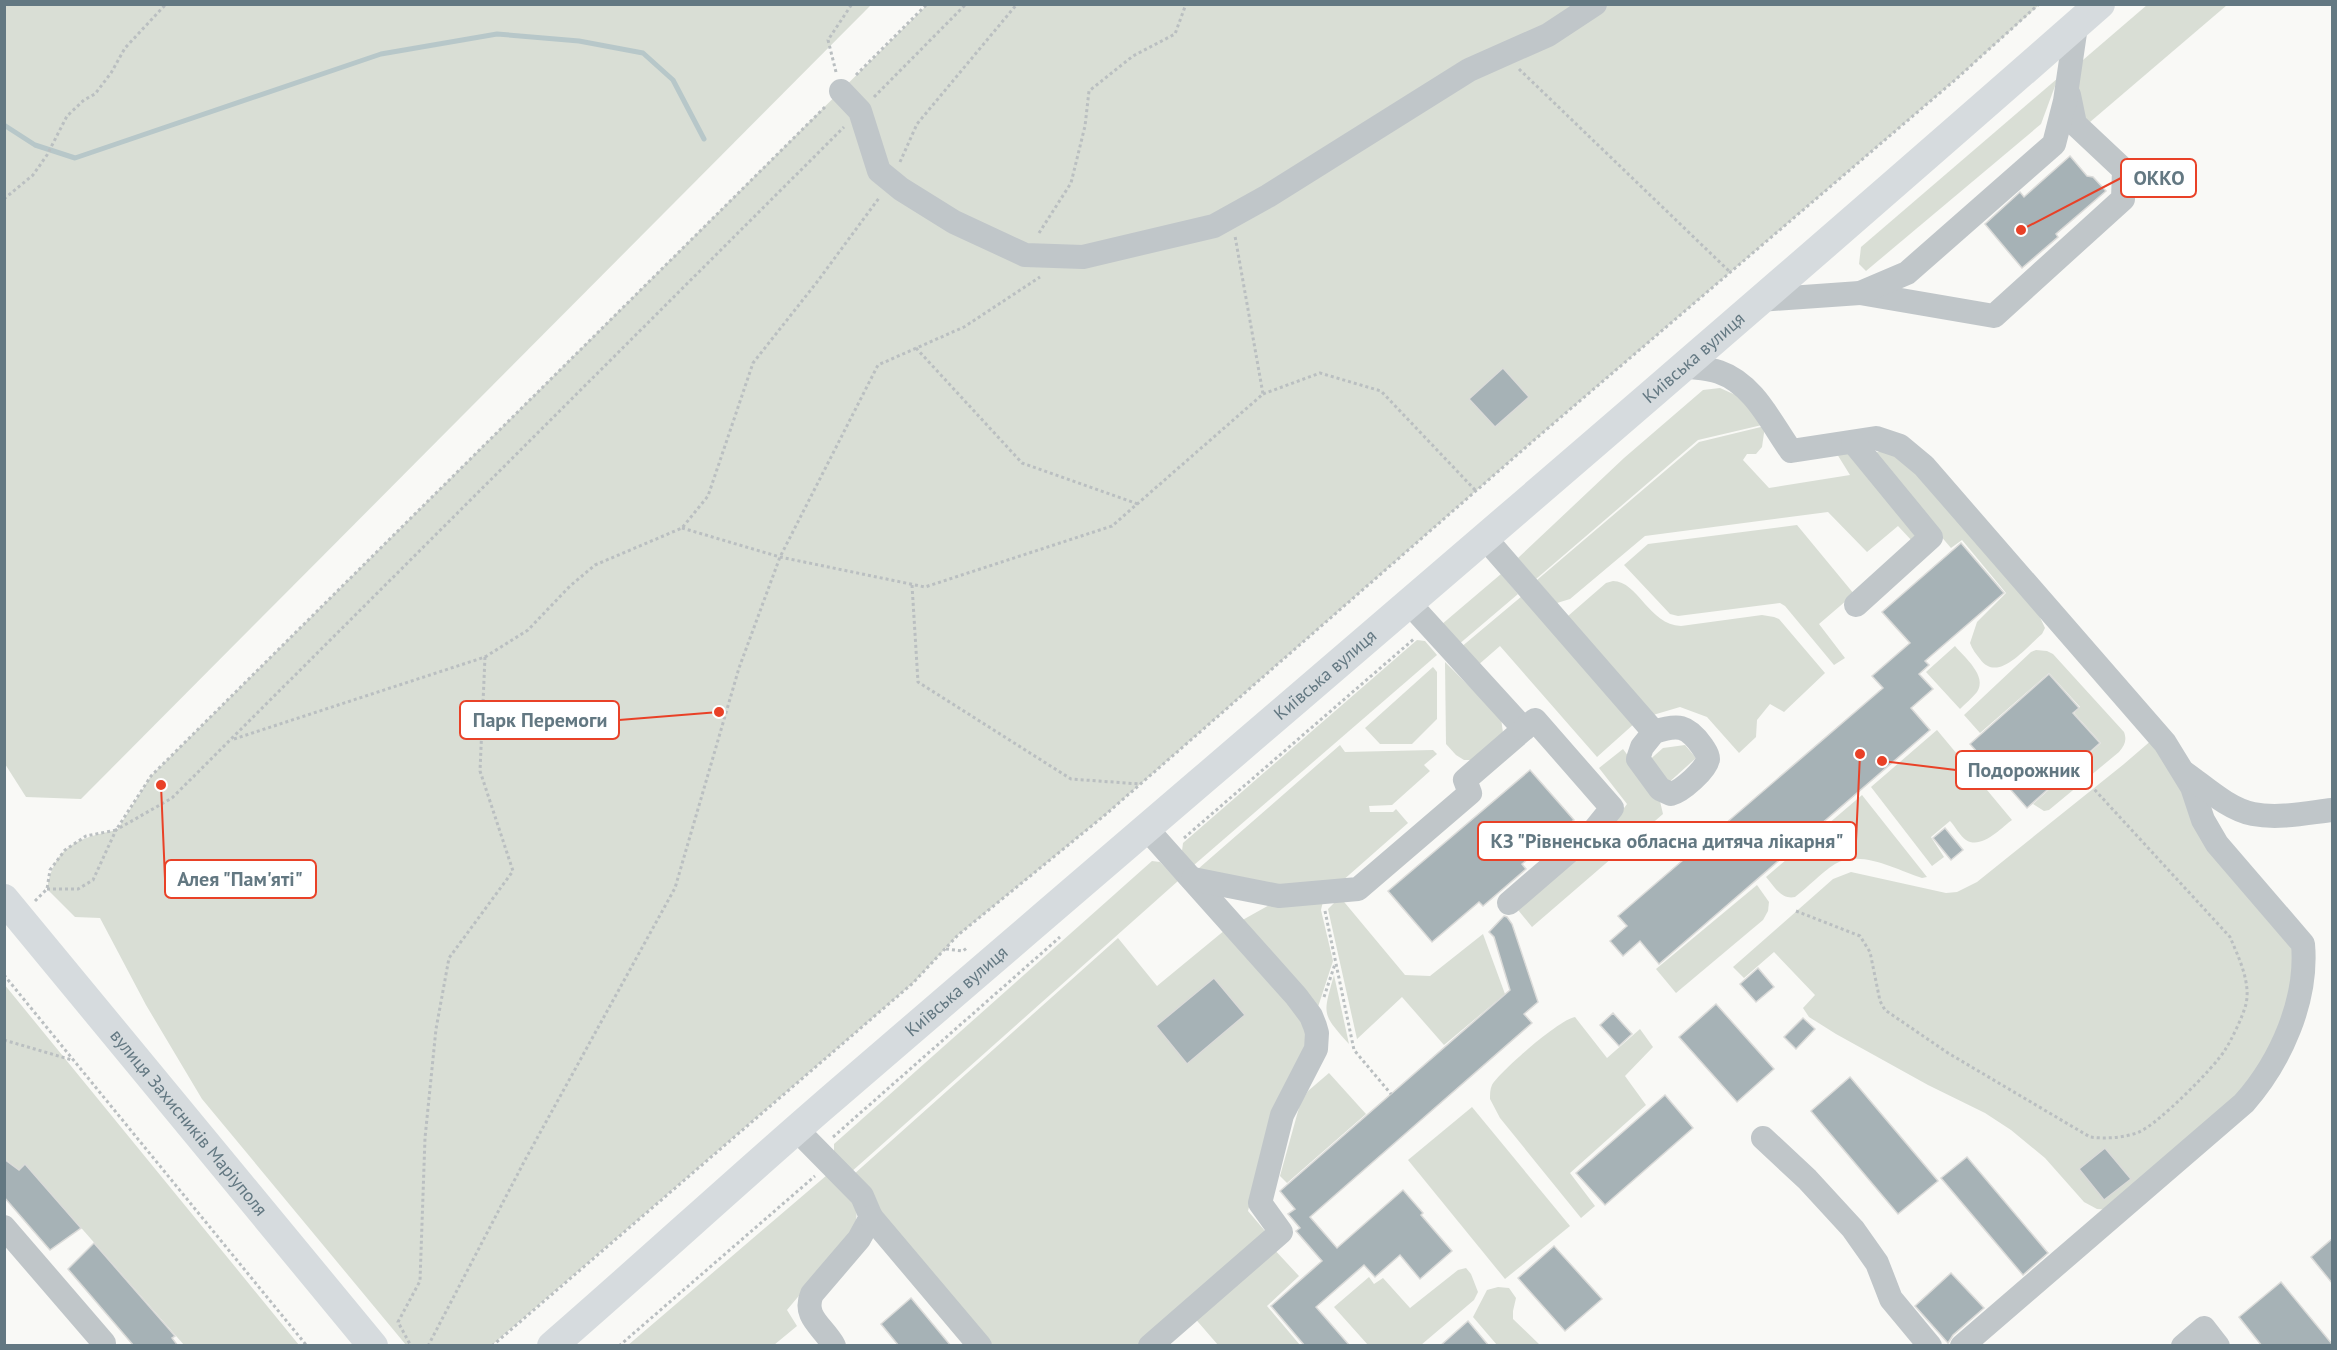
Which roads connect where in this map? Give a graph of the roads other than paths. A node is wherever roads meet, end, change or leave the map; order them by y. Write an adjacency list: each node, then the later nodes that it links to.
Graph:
1 (1595, 4): 5 (street)
2 (2100, 4): 3 (main road, Київська вулиця)
3 (2076, 26): 4 (street); 7 (main road, Київська вулиця)
4 (2067, 88): 6 (street); 6 (street)
5 (841, 91)
6 (1860, 293): 7 (street)
7 (1759, 300): 8 (main road, Київська вулиця)
8 (1682, 366): 9 (street); 10 (main road, Київська вулиця)
9 (1853, 442): 12 (street); 15 (street)
10 (1485, 538): 11 (main road, Київська вулиця); 14 (street)
11 (1409, 603): 13 (street); 17 (main road, Київська вулиця)
12 (1856, 605)
13 (1524, 729): 18 (street); 20 (street)
14 (1654, 732)
15 (2185, 773): 16 (street); 32 (street)
16 (2332, 810)
17 (1155, 838): 18 (street); 21 (main road, Київська вулиця)
18 (1197, 890): 30 (street)
19 (4, 898): 26 (main road, вулиця Захисників Маріуполя)
20 (1509, 903)
21 (797, 1130): 23 (street); 27 (main road, Київська вулиця)
22 (1763, 1138): 31 (street)
23 (871, 1217): 28 (street); 29 (street)
24 (4, 1227): 25 (street)
25 (101, 1346)
26 (373, 1346)
27 (552, 1346)
28 (834, 1346)
29 (980, 1346)
30 (1150, 1346)
31 (1930, 1346)
32 (1962, 1346)
33 (2183, 1346): 34 (street)
34 (2218, 1346)

